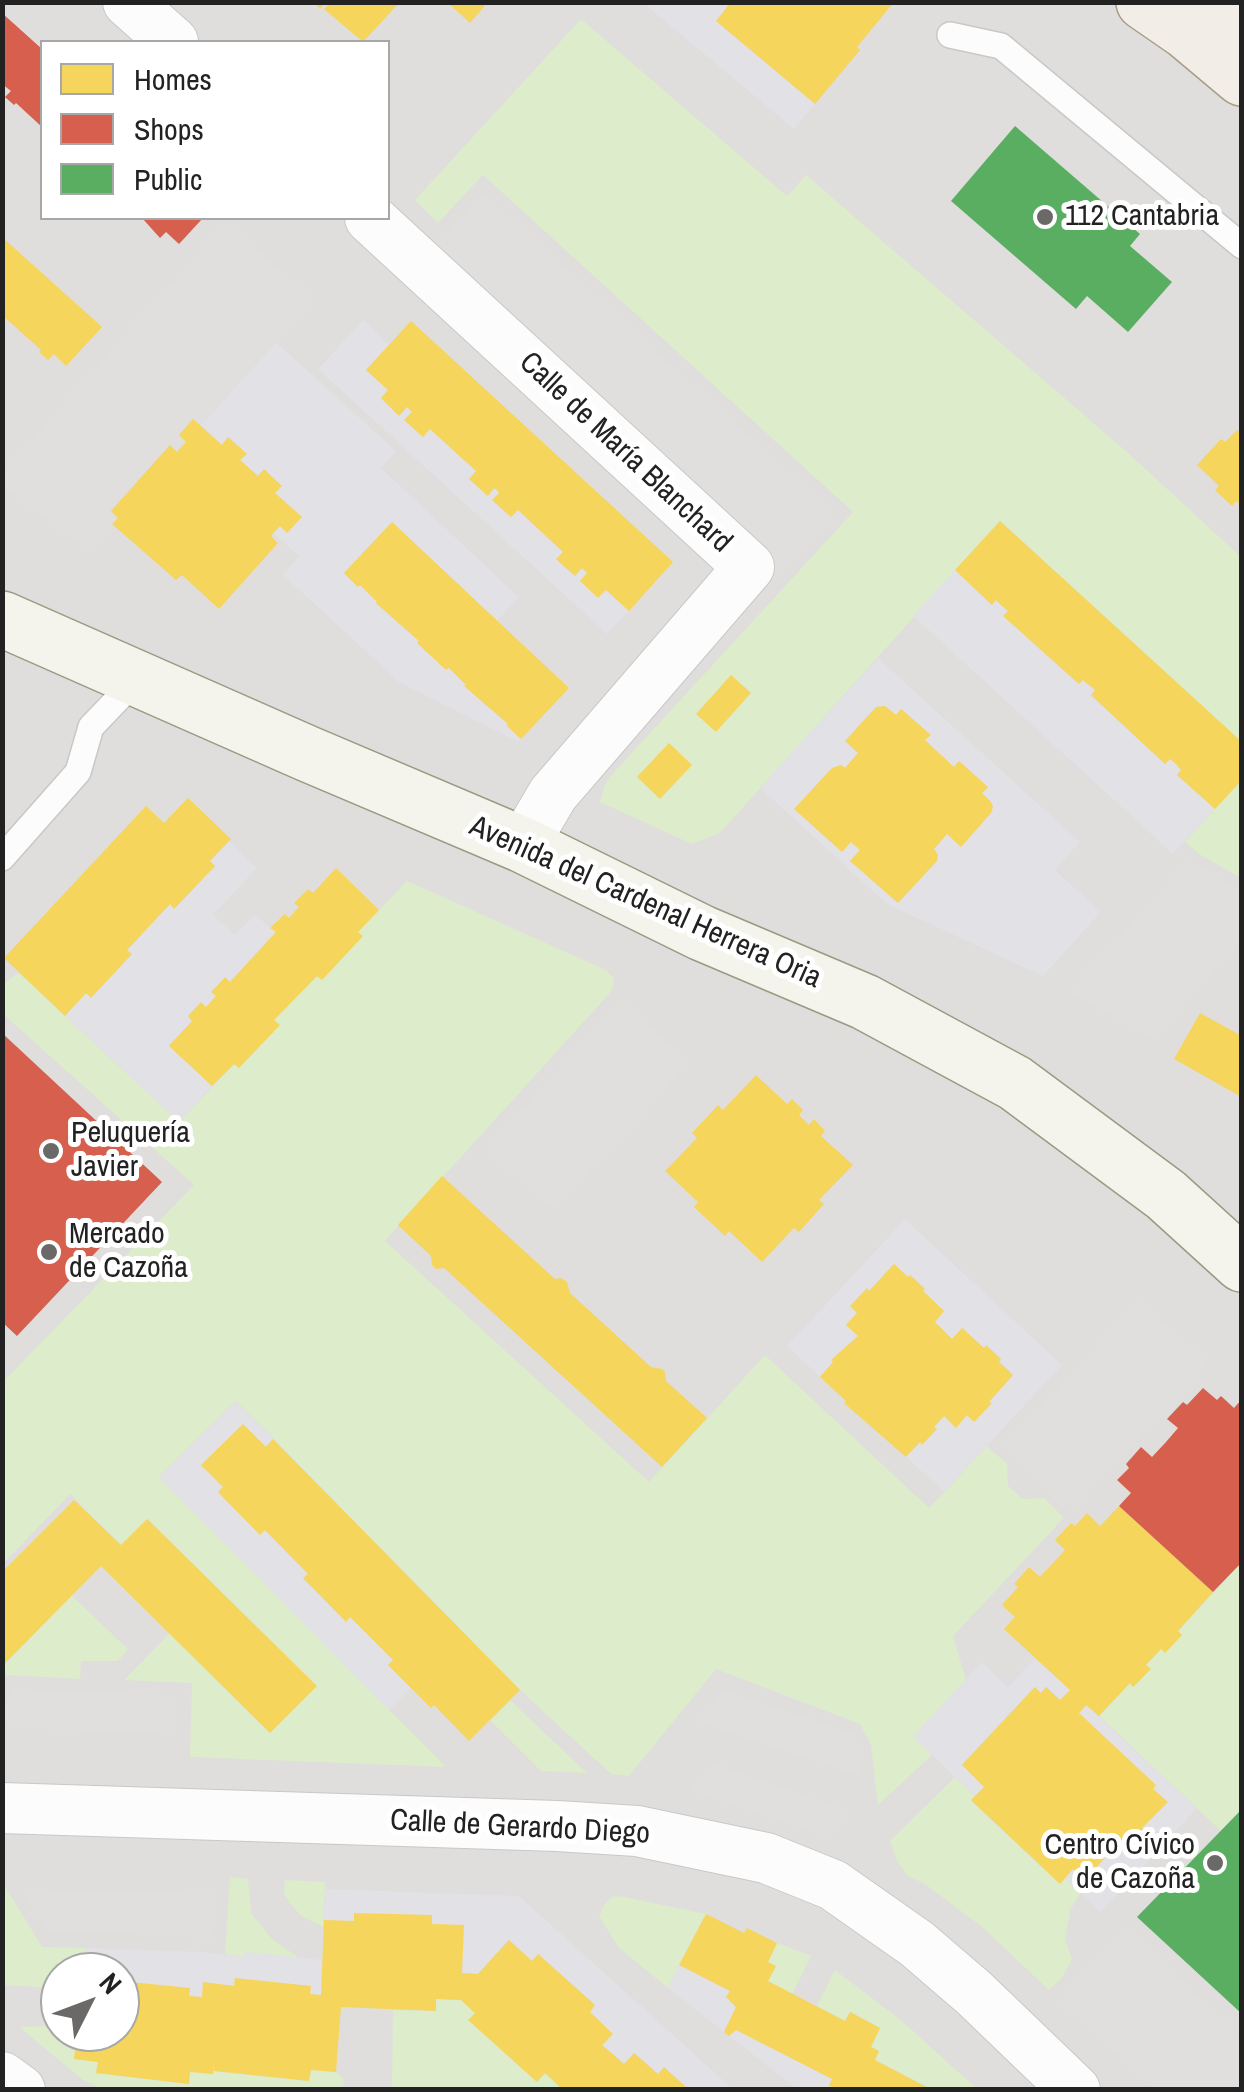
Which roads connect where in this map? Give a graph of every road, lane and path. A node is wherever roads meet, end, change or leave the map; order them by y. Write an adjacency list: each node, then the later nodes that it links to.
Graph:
1 (128, 2): 6 (street)
2 (1144, 2): 7 (main road)
3 (1222, 2): 4 (main road)
4 (1242, 17)
5 (950, 35): 9 (lane)
6 (171, 40)
7 (1242, 78)
8 (372, 220): 12 (street, Calle de María Blanchard)
9 (1242, 246)
10 (2, 620): 11 (main road, Avenida del Cardenal Herrera Oria)
11 (137, 679): 12 (main road, Avenida del Cardenal Herrera Oria); 13 (lane)
12 (523, 845): 14 (main road, Avenida del Cardenal Herrera Oria)
13 (2, 858)
14 (1242, 1264)
15 (2, 1808): 18 (street, Calle de Gerardo Diego)
16 (2, 2077): 17 (street)
17 (20, 2090)
18 (1075, 2090)

